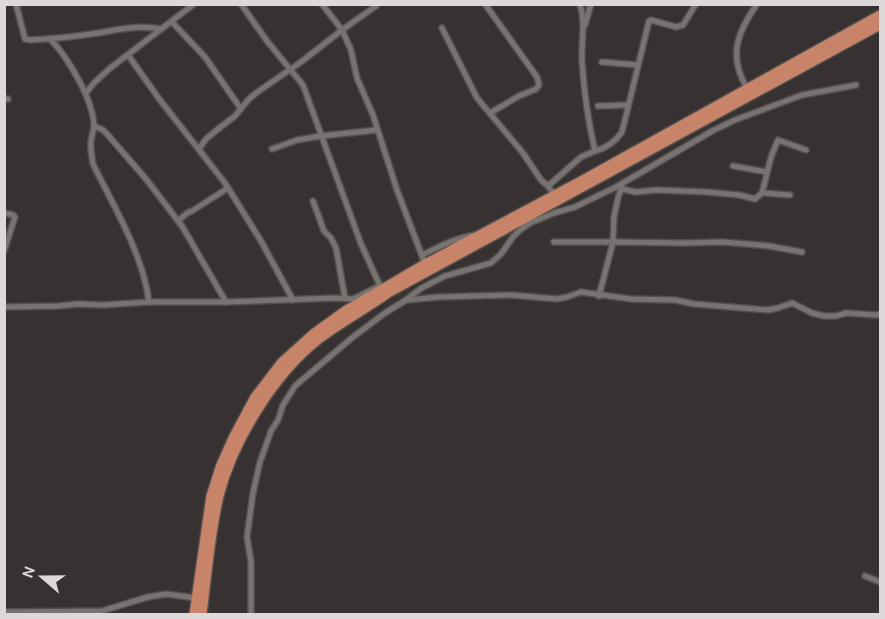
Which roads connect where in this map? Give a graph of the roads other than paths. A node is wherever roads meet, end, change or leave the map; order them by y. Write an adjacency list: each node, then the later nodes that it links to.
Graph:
1 (16, 4): 18 (street)
2 (194, 4): 12 (street)
3 (241, 4): 22 (street)
4 (322, 4): 16 (street)
5 (485, 4): 31 (street)
6 (696, 4): 21 (street)
7 (757, 4): 26 (street)
8 (376, 6): 16 (street)
9 (581, 6): 10 (street); 17 (street)
10 (590, 7): 17 (street)
11 (880, 15): 26 (highway)
12 (172, 22): 15 (street); 30 (street)
13 (880, 25): 47 (highway)
14 (442, 27): 31 (street)
15 (161, 29): 18 (street); 19 (street)
16 (342, 30): 22 (street); 33 (street)
17 (584, 30): 38 (street)
18 (50, 39): 23 (street)
19 (128, 55): 24 (street); 35 (street)
20 (602, 62): 21 (street)
21 (638, 65): 28 (street)
22 (290, 69): 30 (street); 34 (street)
23 (79, 81): 24 (street); 27 (street)
24 (94, 83): 27 (street)
25 (856, 85): 42 (street)
26 (747, 88): 47 (highway)
27 (86, 93): 32 (street)
28 (628, 105): 29 (street); 38 (street)
29 (598, 106)
30 (241, 109): 35 (street)
31 (490, 113): 41 (street)
32 (94, 126): 49 (street); 60 (street)
33 (377, 130): 34 (street); 54 (street)
34 (321, 136): 36 (street); 55 (street)
35 (199, 149): 43 (street)
36 (272, 149)
37 (806, 150): 40 (street)
38 (595, 151): 41 (street)
39 (733, 166): 40 (street)
40 (767, 171): 44 (street)
41 (548, 186): 47 (street)
42 (622, 186): 44 (street); 47 (street); 51 (street)
43 (228, 188): 49 (street); 58 (street)
44 (762, 193): 45 (street)
45 (790, 195)
46 (313, 201): 57 (street)
47 (559, 202): 54 (highway); 59 (street); 69 (highway)
48 (4, 213): 52 (street)
49 (178, 221): 61 (street)
50 (554, 242): 51 (street)
51 (613, 242): 53 (street); 56 (street)
52 (4, 251)
53 (802, 252)
54 (424, 260): 55 (highway)
55 (380, 288): 57 (street); 66 (highway)
56 (600, 296): 59 (street); 63 (street)
57 (345, 298): 58 (street)
58 (292, 300): 61 (street)
59 (406, 300): 70 (street)
60 (150, 302): 61 (street); 62 (street)
61 (226, 302)
62 (4, 306)
63 (880, 314)
64 (865, 576): 65 (street)
65 (880, 582)
66 (196, 598): 67 (street); 68 (highway)
67 (4, 612)
68 (194, 615)
69 (202, 615)
70 (251, 615)

